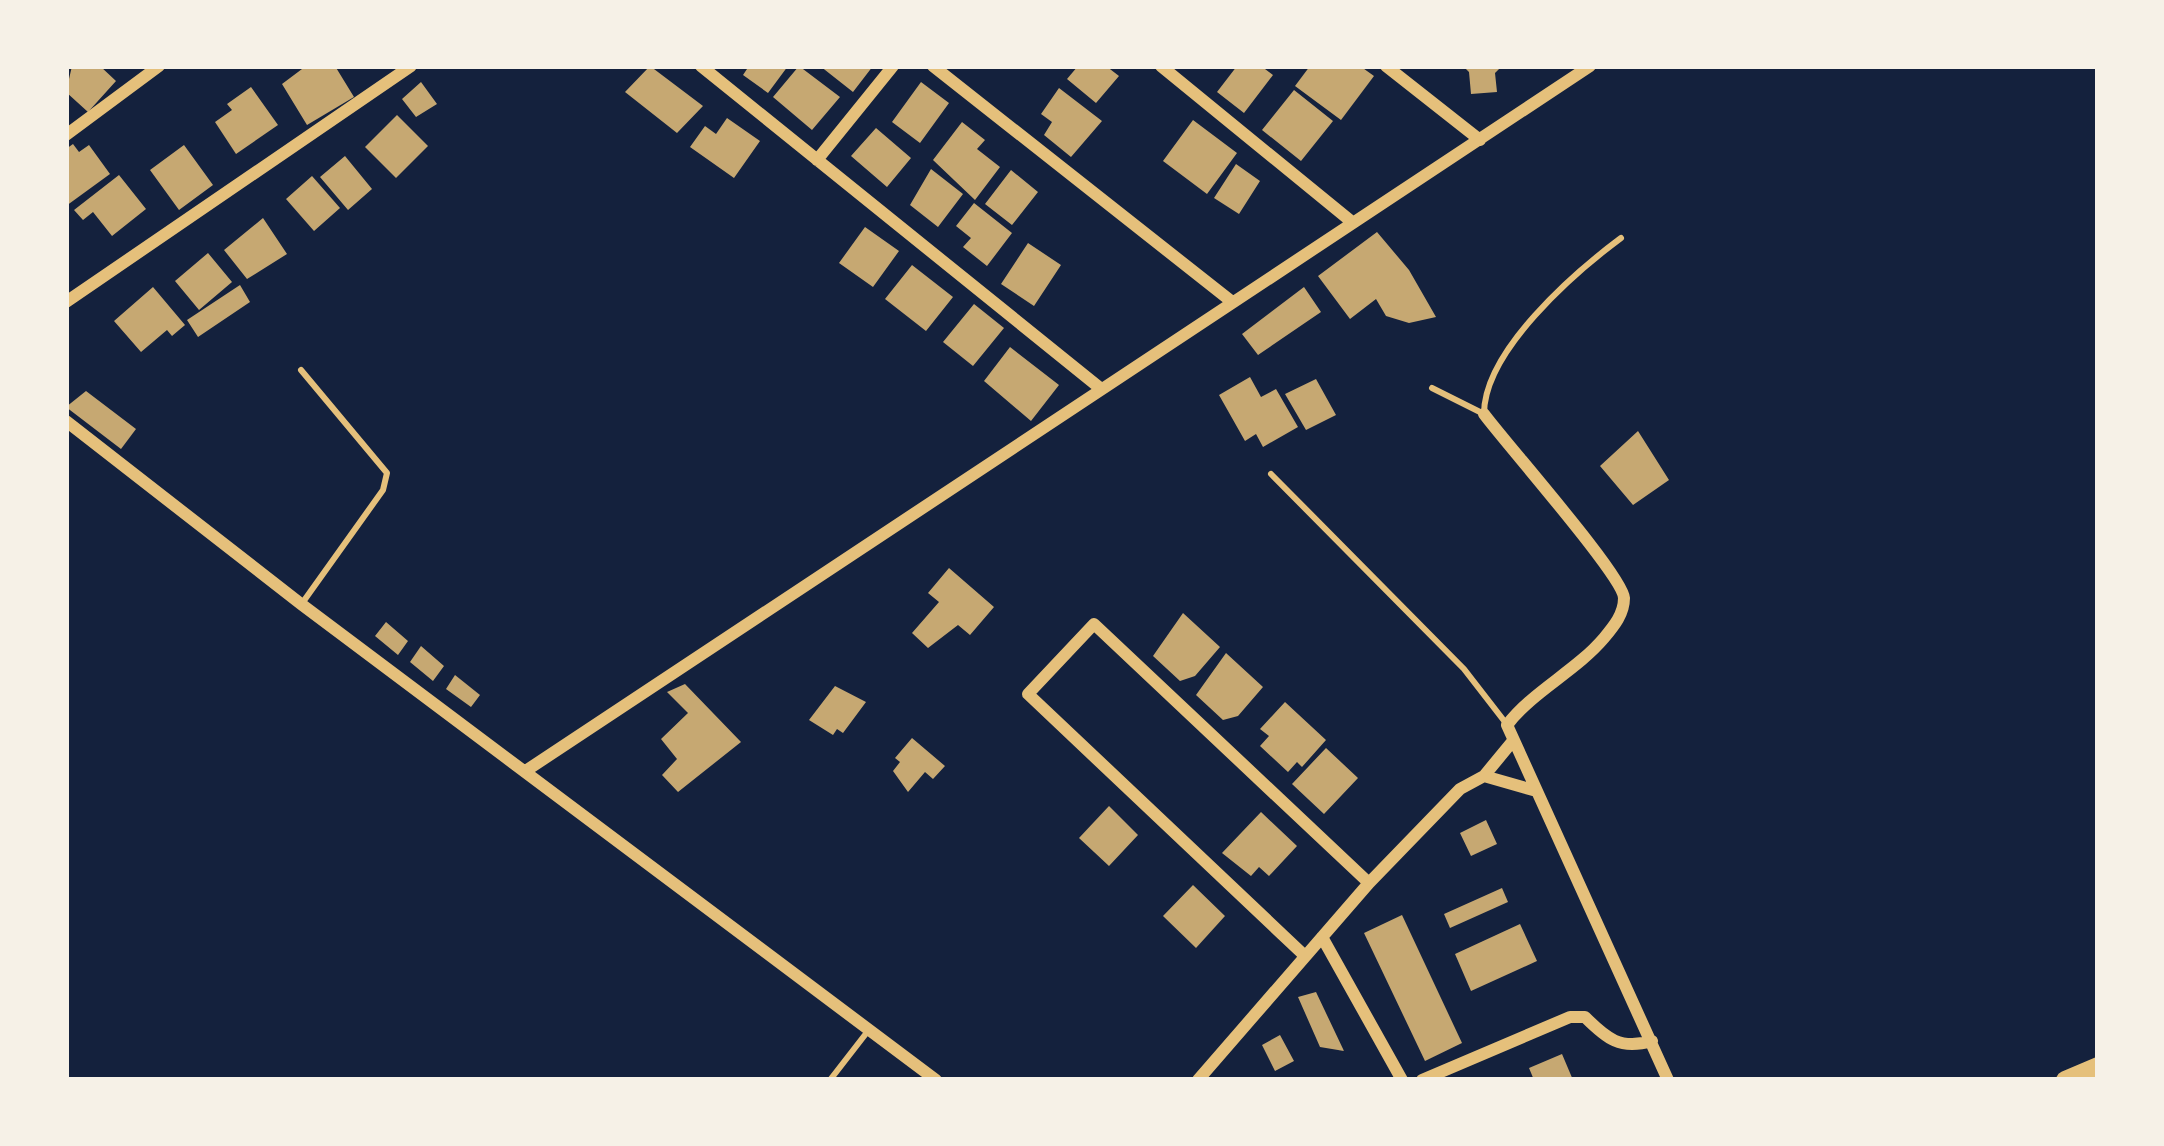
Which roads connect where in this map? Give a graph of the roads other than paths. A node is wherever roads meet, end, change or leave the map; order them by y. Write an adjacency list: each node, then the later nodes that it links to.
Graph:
1 (159, 66): 9 (street)
2 (411, 66): 15 (street)
3 (701, 66): 11 (street)
4 (893, 66): 11 (street)
5 (933, 66): 14 (street)
6 (1161, 66): 12 (street)
7 (1386, 66): 10 (street)
8 (1590, 66): 10 (street)
9 (66, 135)
10 (1480, 140): 12 (street)
11 (817, 160): 17 (street)
12 (1352, 222): 14 (street)
13 (1621, 238): 19 (lane)
14 (1231, 301): 17 (street)
15 (66, 302)
16 (301, 370): 22 (lane)
17 (1100, 388): 25 (street)
18 (1432, 388): 19 (lane)
19 (1484, 414): 23 (street)
20 (66, 421): 22 (street)
21 (1271, 474): 23 (lane)
22 (301, 604): 25 (street)
23 (1507, 725): 24 (street)
24 (1512, 742): 26 (street); 27 (street)
25 (527, 770): 31 (street)
26 (1484, 776): 27 (street); 28 (street)
27 (1533, 790): 32 (street)
28 (1369, 883): 29 (street); 30 (street)
29 (1322, 937): 30 (street); 37 (street)
30 (1305, 956): 36 (street)
31 (870, 1028): 34 (lane); 35 (street)
32 (1652, 1041): 38 (street); 39 (street)
33 (2098, 1066): 40 (main road)
34 (830, 1080)
35 (937, 1080)
36 (1198, 1080)
37 (1402, 1080)
38 (1422, 1080)
39 (1668, 1080)
40 (2065, 1080)

